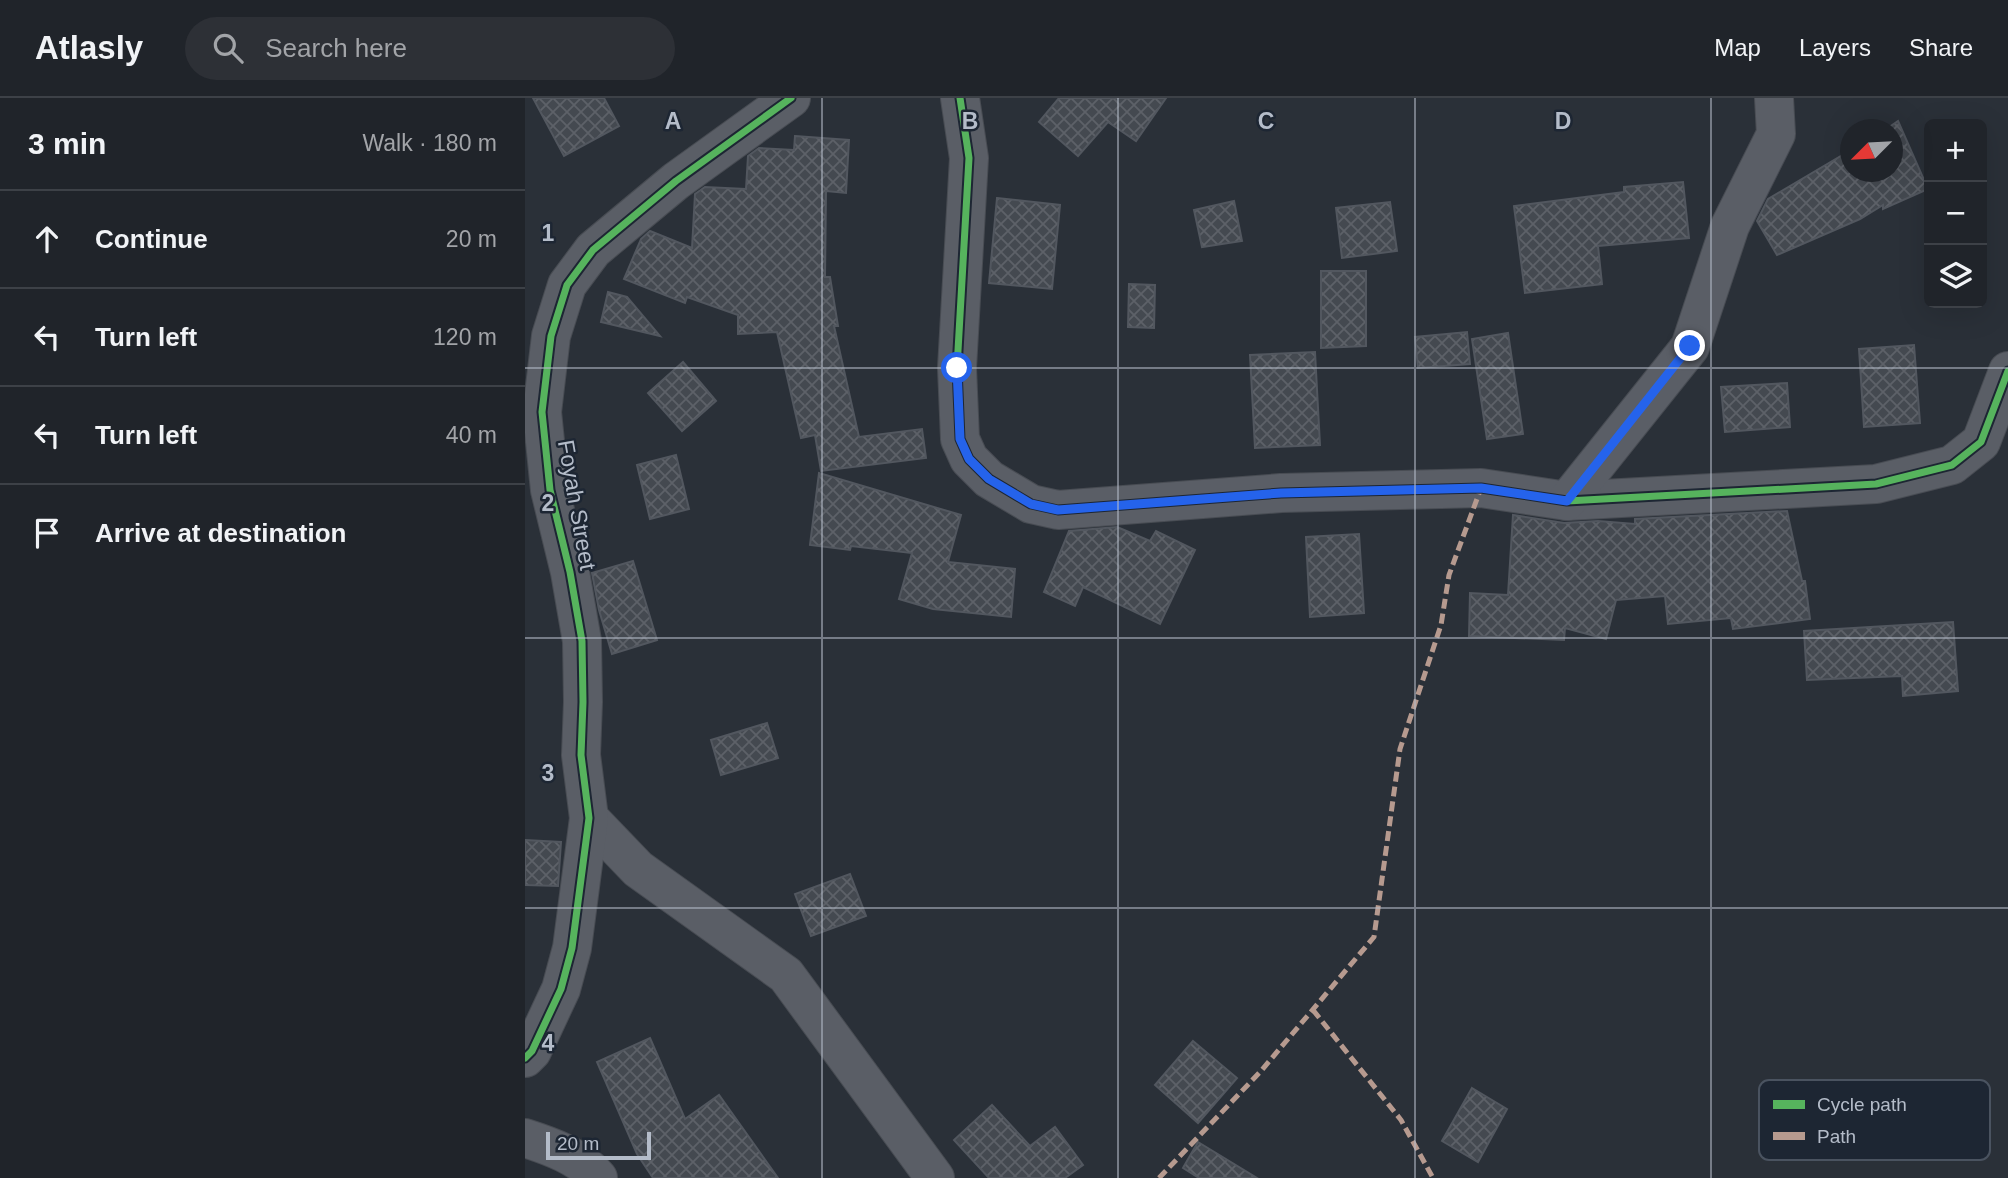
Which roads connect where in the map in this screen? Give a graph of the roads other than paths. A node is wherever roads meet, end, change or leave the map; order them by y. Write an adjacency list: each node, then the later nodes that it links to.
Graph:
1 (791, 98): 6 (street, Foyah Street)
2 (960, 98): 5 (street)
3 (1774, 98): 5 (street)
4 (2008, 371): 5 (street)
5 (1567, 501)
6 (589, 818): 7 (street, Foyah Street); 10 (street)
7 (525, 1058)
8 (525, 1138): 9 (street)
9 (598, 1178)
10 (935, 1178)

